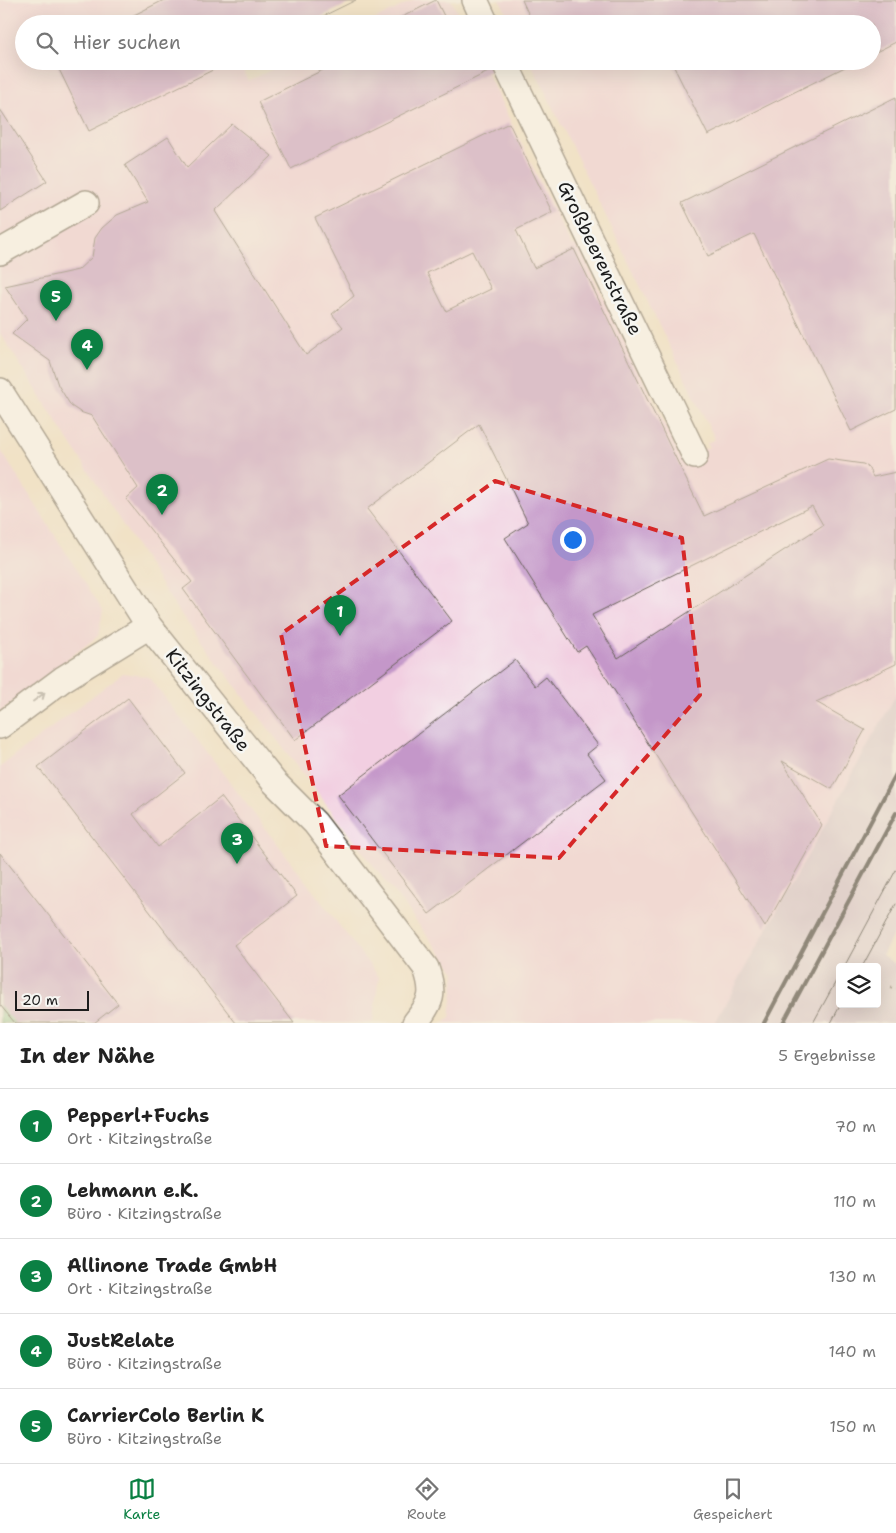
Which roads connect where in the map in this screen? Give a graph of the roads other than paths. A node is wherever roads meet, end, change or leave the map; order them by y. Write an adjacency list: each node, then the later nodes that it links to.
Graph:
1 (474, 0): 2 (street)
2 (482, 15)
3 (508, 70): 7 (street, Großbeerenstraße)
4 (86, 203): 5 (street)
5 (0, 252)
6 (0, 391): 8 (street, Kitzingstraße)
7 (695, 456)
8 (149, 626): 9 (street, one-way to 8); 10 (street, Kitzingstraße)
9 (0, 726)
10 (415, 1023)

